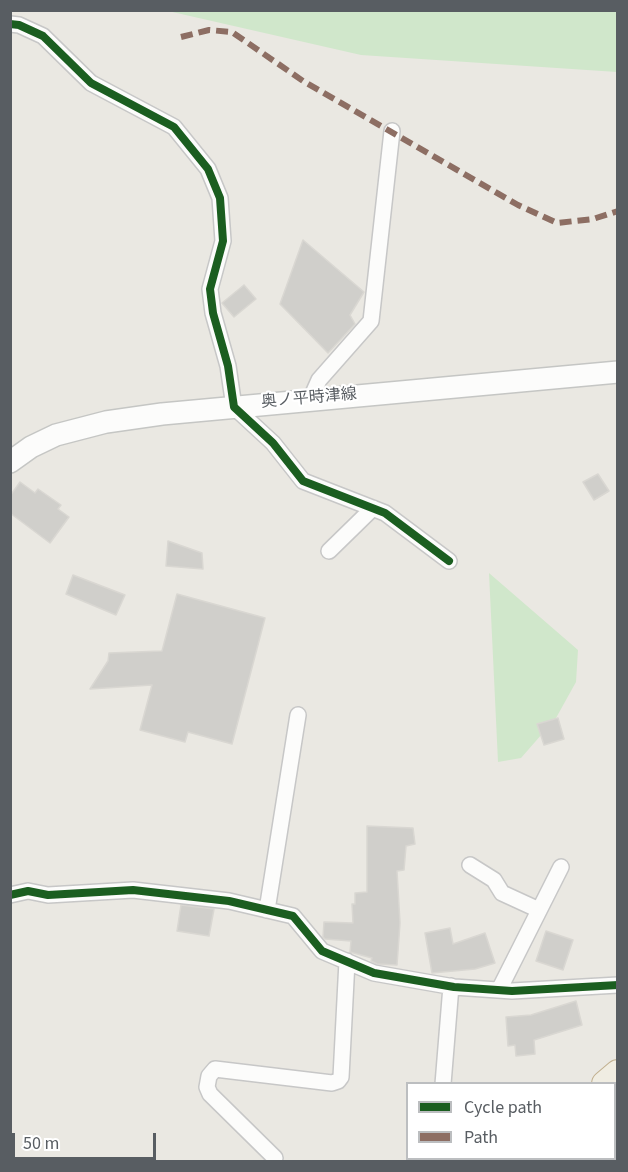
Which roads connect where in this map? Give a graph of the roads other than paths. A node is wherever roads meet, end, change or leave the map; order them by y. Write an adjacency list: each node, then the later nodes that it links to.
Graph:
1 (10, 24): 5 (street)
2 (392, 131): 4 (street)
3 (618, 372): 4 (main road, 奥ノ平時津線)
4 (311, 398): 5 (main road, 奥ノ平時津線)
5 (234, 406): 6 (main road, 奥ノ平時津線); 7 (street)
6 (10, 462)
7 (373, 508): 8 (street); 9 (street)
8 (329, 551)
9 (449, 561)
10 (298, 715): 14 (street)
11 (470, 865): 15 (street)
12 (561, 867): 15 (street)
13 (10, 895): 14 (street)
14 (267, 910): 16 (street)
15 (539, 910): 19 (street)
16 (347, 962): 18 (street); 21 (street)
17 (618, 985): 19 (street)
18 (451, 986): 19 (street); 20 (street)
19 (499, 990)
20 (443, 1082)
21 (275, 1158)

